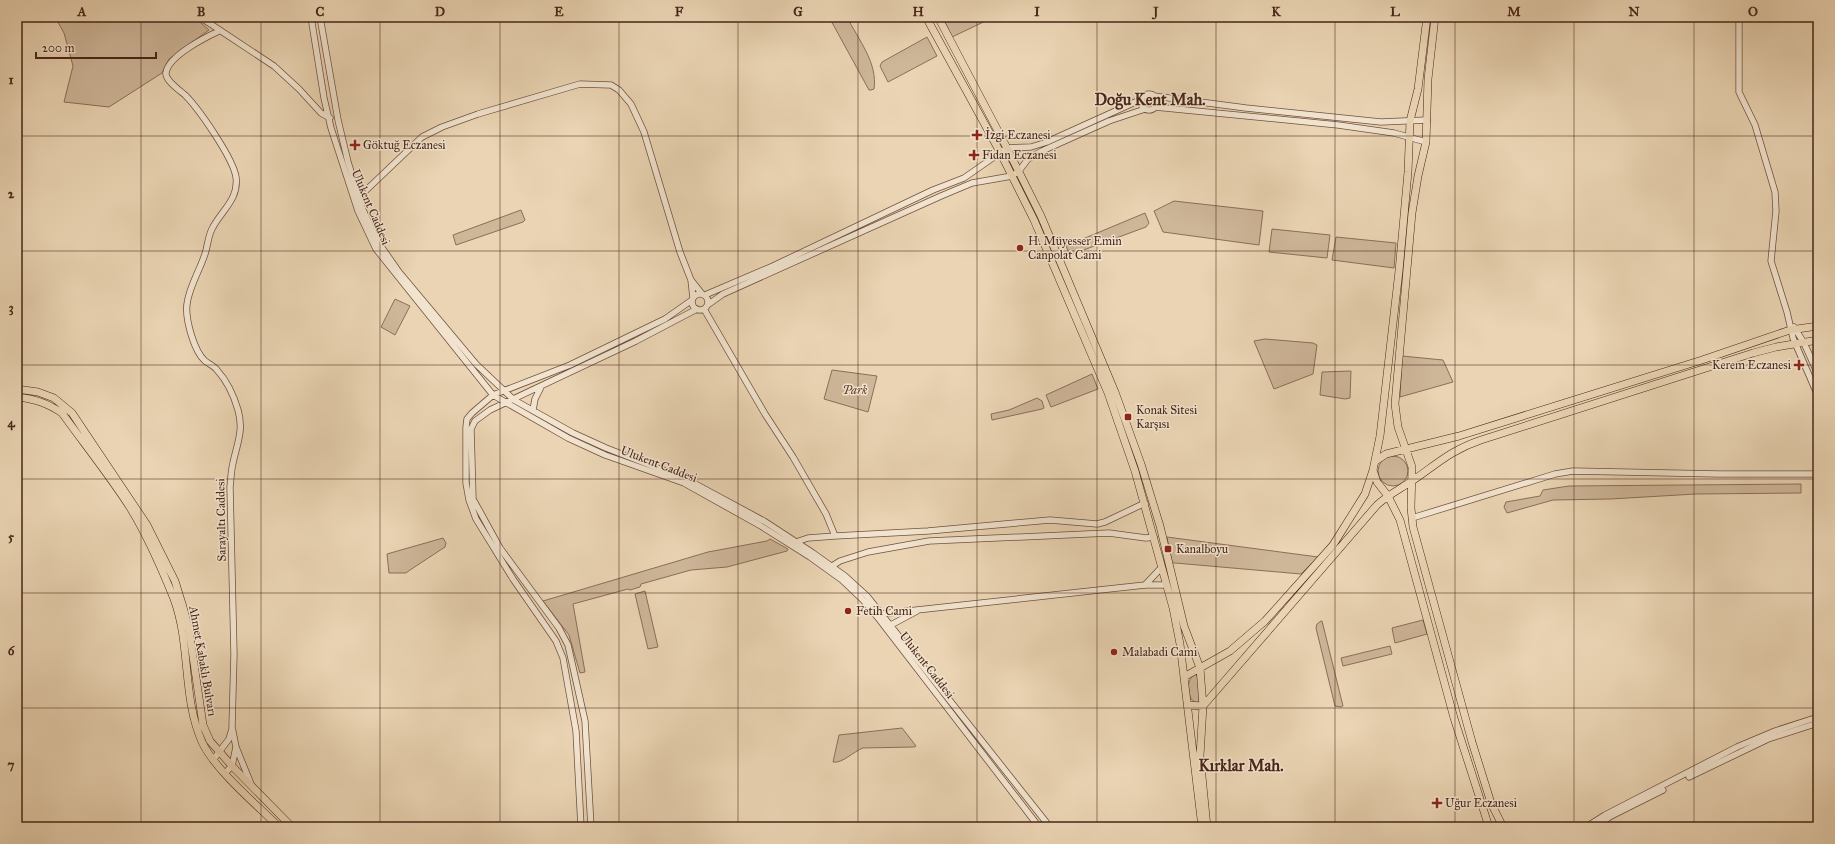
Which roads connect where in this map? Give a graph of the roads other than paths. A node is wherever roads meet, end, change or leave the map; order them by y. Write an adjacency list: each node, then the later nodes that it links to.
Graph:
1 (200, 17): 11 (street)
2 (311, 17): 16 (street, Ulukent Caddesi)
3 (320, 17): 17 (street)
4 (926, 17): 23 (main road)
5 (938, 17): 22 (main road)
6 (1427, 17): 19 (main road)
7 (1435, 17): 18 (main road)
8 (1739, 17): 34 (street)
9 (1814, 17): 10 (street)
10 (1818, 22)
11 (219, 31): 16 (street); 72 (street, Sarayaltı Caddesi)
12 (1154, 96): 13 (street); 14 (street); 19 (street)
13 (1142, 99): 15 (street); 22 (street)
14 (1155, 107): 15 (street); 20 (street)
15 (1145, 109): 24 (street)
16 (328, 117): 17 (street); 42 (street, Ulukent Caddesi)
17 (338, 120): 26 (street)
18 (1427, 120): 19 (street); 21 (main road)
19 (1410, 121): 20 (main road)
20 (1408, 137): 21 (street); 49 (main road)
21 (1426, 142): 48 (main road)
22 (1007, 148): 23 (street); 24 (main road)
23 (1000, 152): 25 (main road); 28 (street)
24 (1019, 171): 25 (street); 66 (main road)
25 (1012, 176): 30 (street); 54 (main road)
26 (360, 196): 27 (street); 41 (street)
27 (691, 280): 28 (street); 29 (street)
28 (703, 294): 29 (street); 30 (street)
29 (693, 299): 31 (street); 41 (street)
30 (708, 304): 32 (street)
31 (697, 309): 32 (street); 39 (street)
32 (704, 309): 56 (street)
33 (1818, 326): 34 (main road)
34 (1793, 329): 36 (street); 37 (street); 48 (main road)
35 (1818, 340): 36 (main road)
36 (1804, 343): 37 (main road); 38 (street)
37 (1795, 344): 43 (street); 52 (main road)
38 (1818, 374)
39 (541, 386): 45 (street); 47 (street)
40 (17, 388): 74 (main road, Ahmet Kabaklı Bulvarı)
41 (504, 390): 42 (street); 45 (street)
42 (493, 395): 46 (street, Ulukent Caddesi); 81 (street)
43 (1818, 396)
44 (17, 397): 75 (main road, Ahmet Kabaklı Bulvarı)
45 (514, 400): 46 (street); 47 (street)
46 (505, 403): 82 (street); 83 (street, Ulukent Caddesi)
47 (533, 410): 58 (street)
48 (1406, 450): 49 (main road); 52 (main road)
49 (1377, 460): 50 (main road)
50 (1373, 470): 53 (main road); 66 (main road)
51 (1818, 474): 55 (street)
52 (1413, 480): 53 (main road); 55 (main road)
53 (1388, 496): 69 (main road); 87 (main road)
54 (1145, 503): 56 (street); 57 (main road)
55 (1412, 518): 88 (main road)
56 (835, 536): 58 (street)
57 (1154, 537): 59 (street); 60 (main road)
58 (796, 542): 59 (street)
59 (832, 566): 64 (street)
60 (1161, 568): 61 (street); 62 (main road)
61 (1145, 585): 62 (street); 63 (street)
62 (1166, 585): 67 (main road)
63 (919, 609): 64 (street); 65 (street)
64 (880, 614): 65 (street)
65 (889, 626): 84 (street)
66 (1200, 668): 67 (main road); 69 (main road)
67 (1184, 677): 68 (main road)
68 (1187, 705): 69 (main road); 85 (main road)
69 (1203, 706): 86 (main road)
70 (1818, 717): 89 (street)
71 (1818, 723): 90 (street)
72 (232, 727): 73 (street); 74 (street)
73 (236, 747): 76 (street); 78 (street)
74 (220, 752): 75 (street); 76 (main road, Ahmet Kabaklı Bulvarı)
75 (213, 760): 77 (main road, Ahmet Kabaklı Bulvarı)
76 (232, 766): 77 (street); 78 (main road, Ahmet Kabaklı Bulvarı)
77 (225, 773): 79 (main road, Ahmet Kabaklı Bulvarı)
78 (252, 786): 80 (main road, Ahmet Kabaklı Bulvarı)
79 (279, 827)
80 (292, 827)
81 (581, 827)
82 (591, 827)
83 (1039, 827)
84 (1050, 827)
85 (1202, 827)
86 (1207, 827)
87 (1489, 827)
88 (1503, 827)
89 (1586, 827)
90 (1595, 827)

